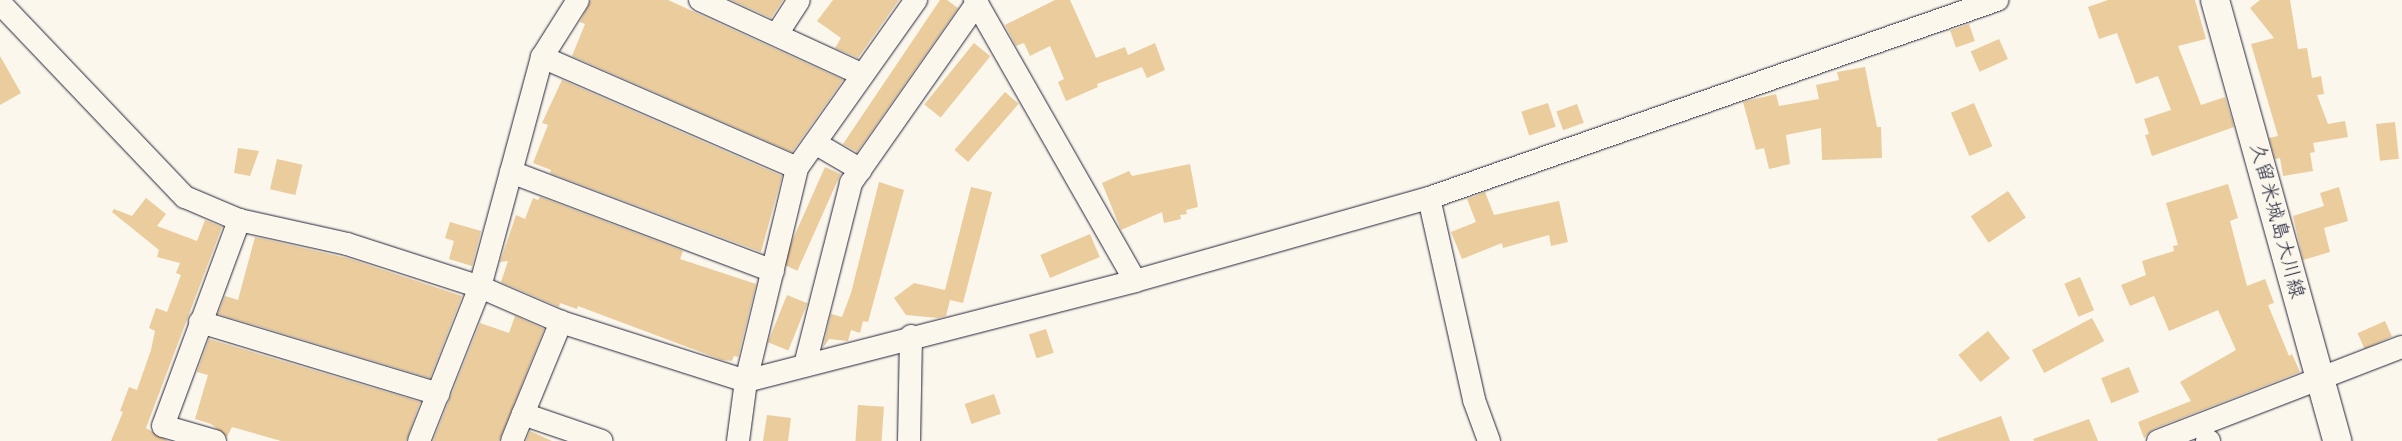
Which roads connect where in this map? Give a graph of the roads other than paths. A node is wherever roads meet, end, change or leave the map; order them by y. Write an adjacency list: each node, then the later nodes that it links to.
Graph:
1 (578, 0): 10 (street)
2 (700, 0): 9 (street)
3 (799, 0): 9 (street)
4 (916, 0): 11 (street)
5 (1997, 0): 16 (street)
6 (2215, 0): 27 (main road, 久留米城島大川線)
7 (976, 1): 14 (street); 19 (street)
8 (0, 3): 17 (street)
9 (777, 34): 11 (street)
10 (542, 58): 13 (street); 15 (street)
11 (863, 75): 12 (street)
12 (815, 143): 13 (street); 14 (street)
13 (797, 168): 18 (street)
14 (861, 170): 25 (street)
15 (511, 172): 18 (street); 20 (street)
16 (1429, 198): 19 (street); 37 (street)
17 (239, 220): 20 (street); 21 (street)
18 (772, 271): 26 (street)
19 (1135, 281): 23 (street)
20 (480, 287): 22 (street); 28 (street)
21 (200, 322): 28 (street); 31 (street)
22 (561, 322): 26 (street); 29 (street)
23 (911, 336): 25 (street); 36 (street)
24 (2402, 347): 27 (street)
25 (805, 365): 26 (street)
26 (746, 381): 35 (street)
27 (2320, 381): 30 (street); 39 (main road, 久留米城島大川線)
28 (438, 394): 32 (street)
29 (523, 414): 33 (street); 34 (street)
30 (2201, 438): 38 (street)
31 (215, 441)
32 (419, 441)
33 (512, 441)
34 (602, 441)
35 (738, 441)
36 (910, 441)
37 (1489, 441)
38 (2158, 441)
39 (2337, 441)

